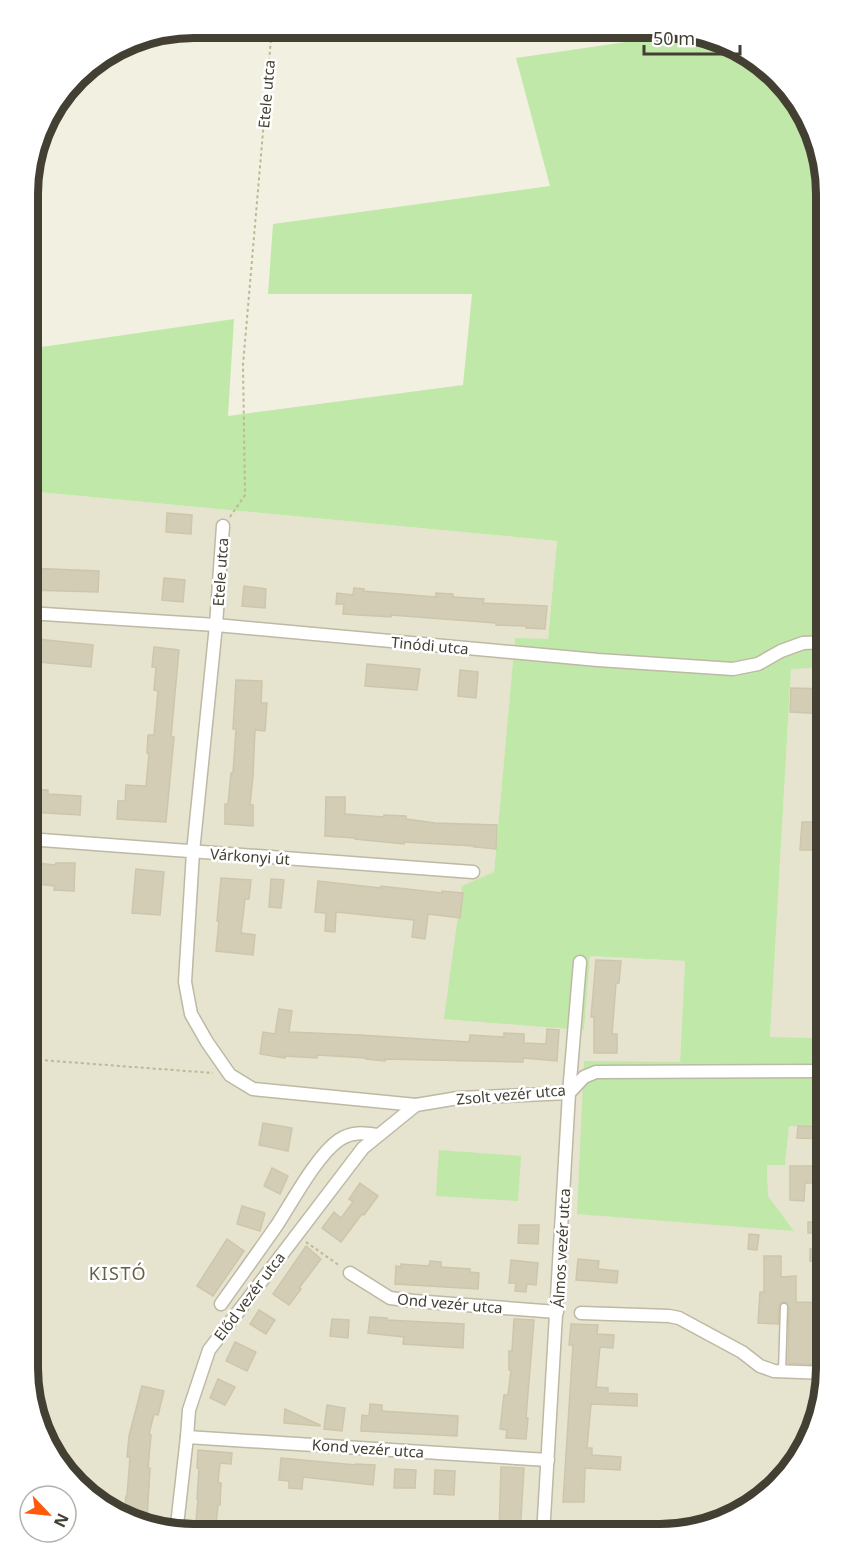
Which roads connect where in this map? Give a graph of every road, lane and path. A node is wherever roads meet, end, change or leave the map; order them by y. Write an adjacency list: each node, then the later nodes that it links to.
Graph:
1 (271, 38): 2 (path, Etele utca)
2 (223, 526): 4 (street, Etele utca)
3 (38, 614): 4 (street, Tinódi utca)
4 (216, 625): 5 (street, Tinódi utca); 7 (street, Etele utca)
5 (816, 642)
6 (38, 840): 7 (street, Várkonyi út)
7 (193, 852): 8 (street, Várkonyi út); 12 (street, Etele utca)
8 (472, 872)
9 (580, 962): 13 (street, Álmos vezér utca)
10 (38, 1060): 12 (path)
11 (816, 1071): 13 (street, Zsolt vezér utca)
12 (230, 1075): 14 (street, Zsolt vezér utca)
13 (569, 1093): 14 (street, Zsolt vezér utca); 20 (street, Álmos vezér utca)
14 (416, 1105): 15 (street, Előd vezér utca)
15 (378, 1135): 16 (street, Előd vezér utca); 18 (street)
16 (296, 1234): 17 (path); 24 (street, Előd vezér utca)
17 (350, 1273): 20 (street, Ond vezér utca)
18 (222, 1304)
19 (784, 1307): 22 (lane)
20 (557, 1312): 25 (street, Álmos vezér utca)
21 (581, 1312): 22 (street)
22 (782, 1372): 23 (street)
23 (816, 1373)
24 (187, 1437): 25 (street, Kond vezér utca); 26 (street, Előd vezér utca)
25 (548, 1460): 27 (street, Álmos vezér utca)
26 (177, 1523)
27 (544, 1524)

